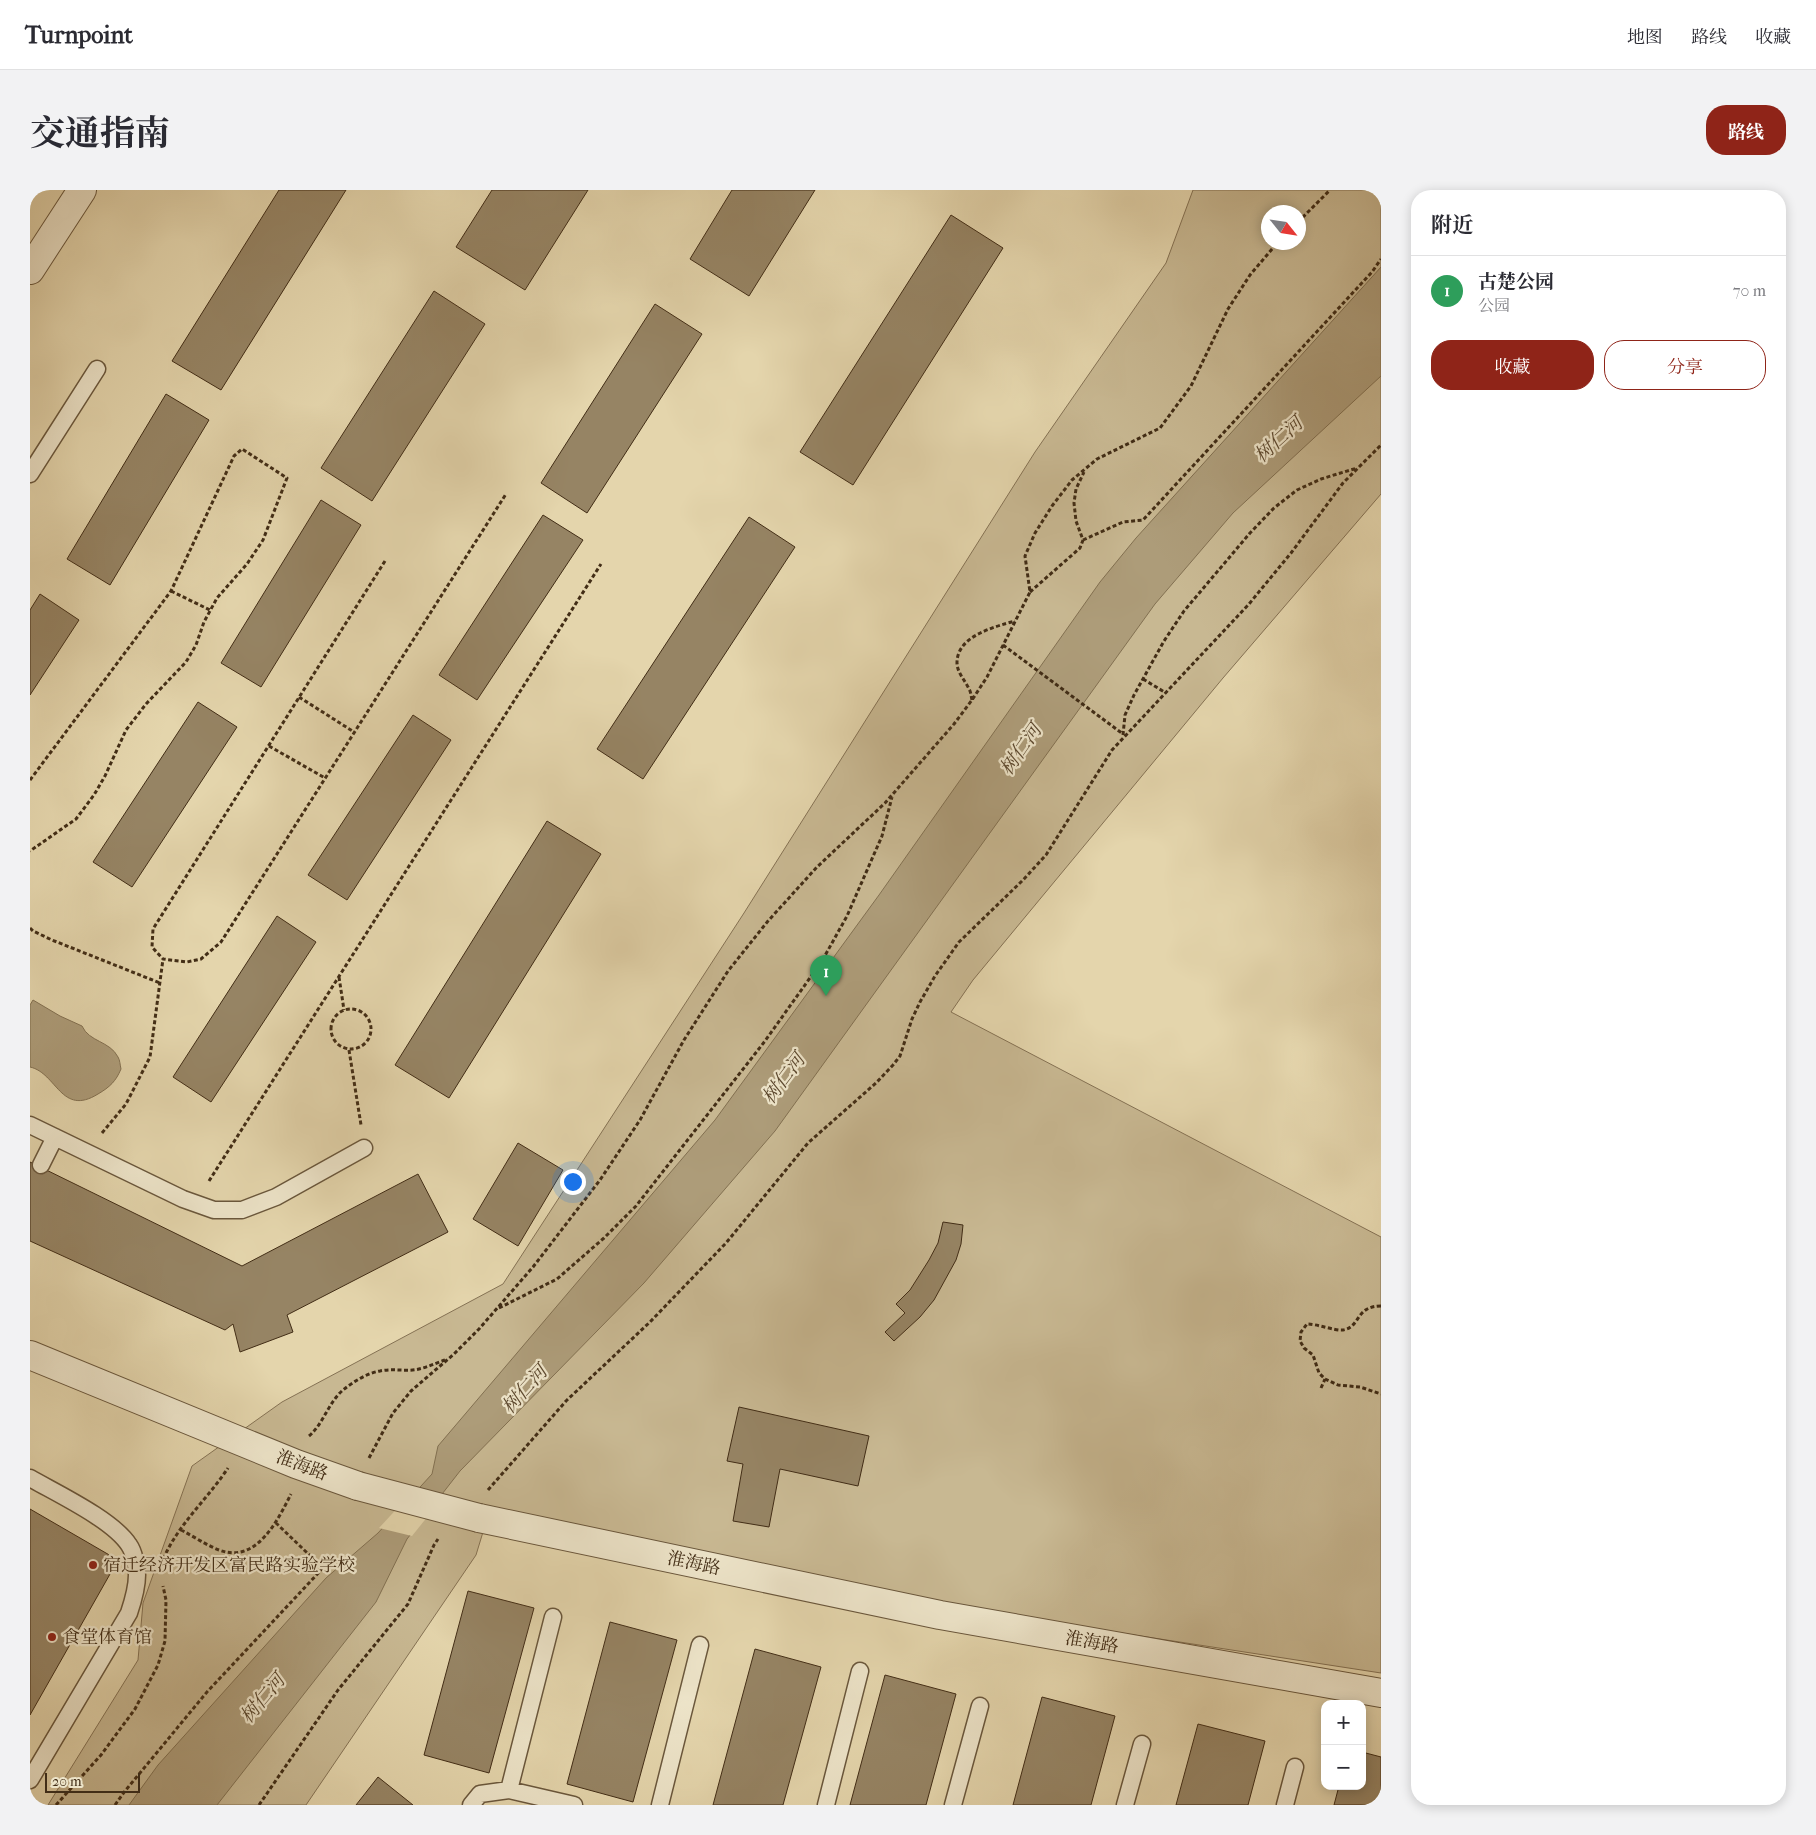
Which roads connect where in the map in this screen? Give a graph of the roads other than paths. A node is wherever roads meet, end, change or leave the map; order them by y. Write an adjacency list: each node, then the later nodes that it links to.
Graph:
1 (82, 190): 2 (street)
2 (30, 270)
3 (97, 369): 4 (lane)
4 (30, 474)
5 (30, 1125): 6 (lane)
6 (55, 1137): 7 (lane); 8 (lane)
7 (364, 1148)
8 (41, 1165)
9 (30, 1355): 14 (street, 淮海路, bridge)
10 (30, 1478): 18 (lane)
11 (553, 1617): 19 (lane)
12 (700, 1645): 22 (lane)
13 (860, 1671): 23 (lane)
14 (1381, 1693)
15 (980, 1706): 24 (lane)
16 (1142, 1744): 25 (lane)
17 (1295, 1767): 26 (lane)
18 (30, 1780)
19 (509, 1790): 20 (lane); 21 (lane)
20 (471, 1805)
21 (574, 1805)
22 (660, 1805)
23 (826, 1805)
24 (953, 1805)
25 (1125, 1805)
26 (1285, 1805)

